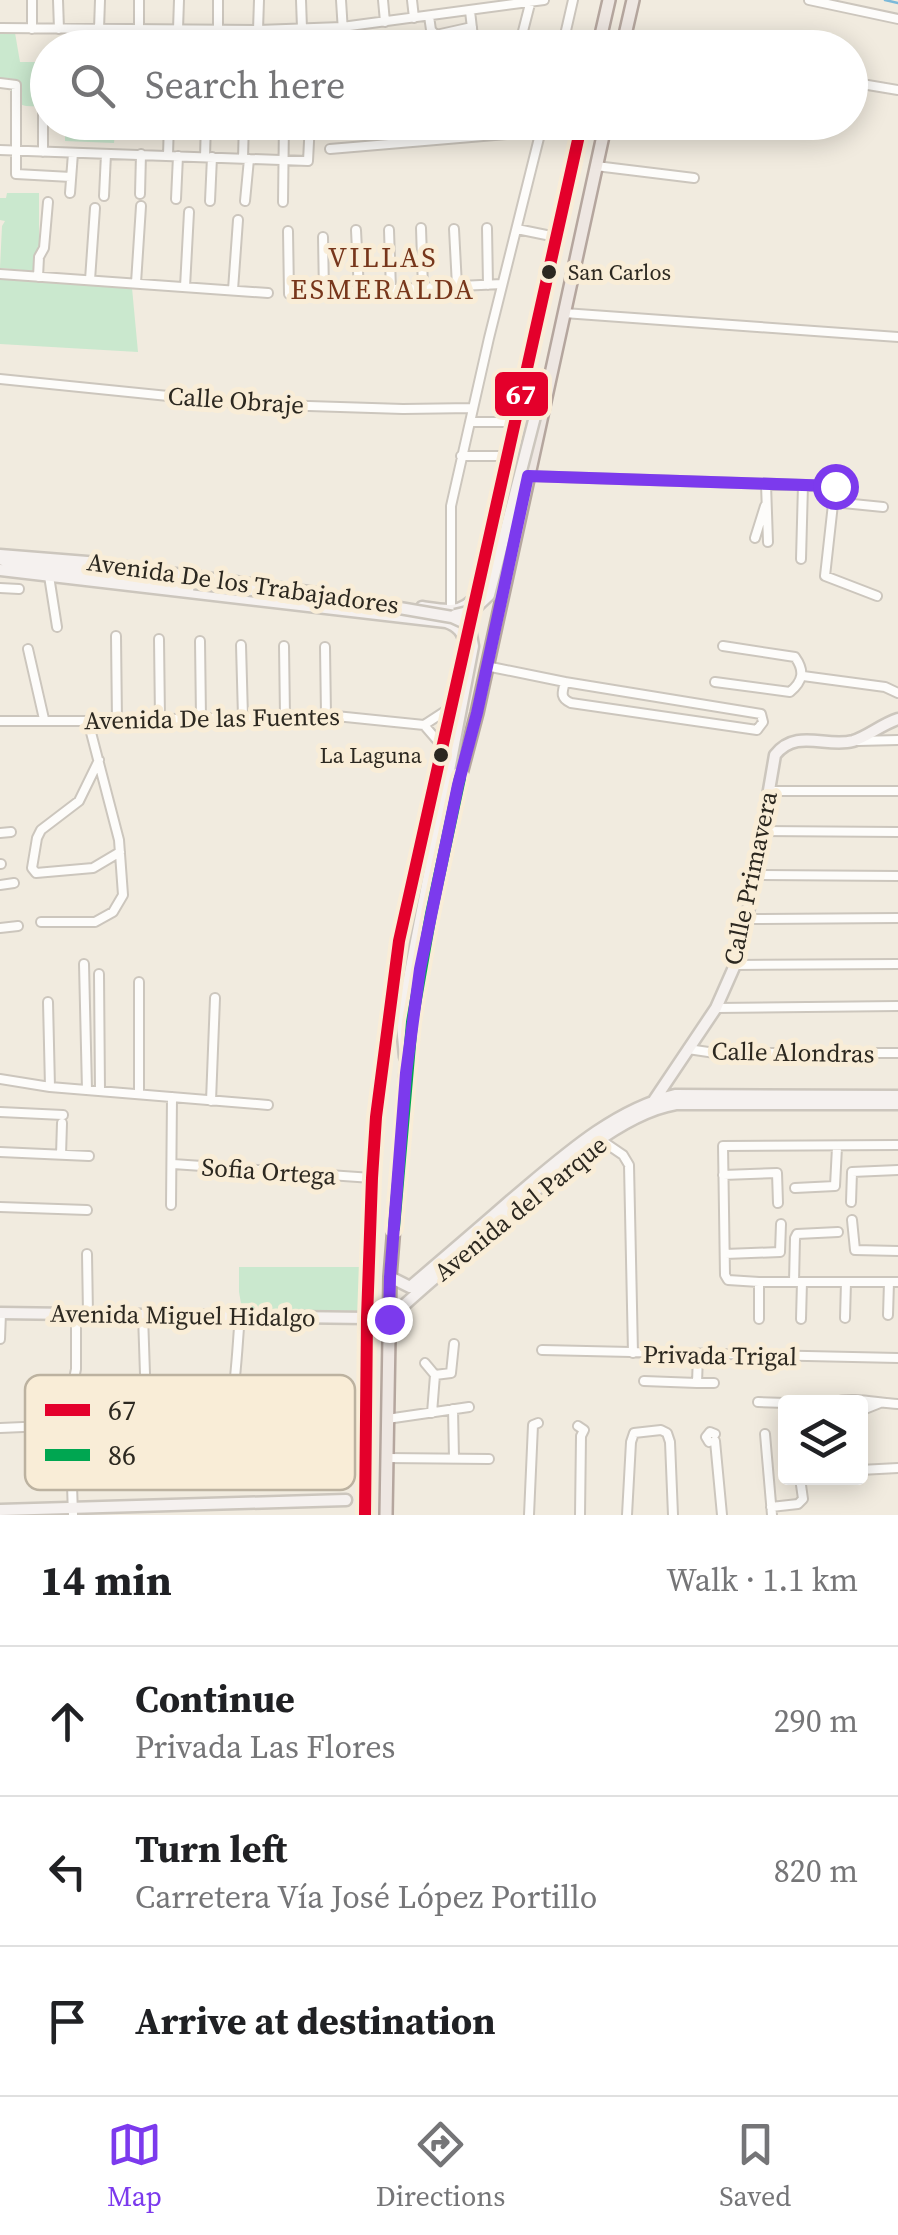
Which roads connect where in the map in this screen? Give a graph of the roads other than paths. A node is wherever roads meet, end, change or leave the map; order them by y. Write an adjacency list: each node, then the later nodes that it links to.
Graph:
1 (32, 0): 29 (street)
2 (58, 0): 31 (street)
3 (100, 0): 32 (street)
4 (138, 0): 33 (street)
5 (178, 0): 34 (street)
6 (218, 0): 35 (street)
7 (259, 0): 36 (street)
8 (301, 0): 30 (street)
9 (341, 0): 27 (street)
10 (384, 0): 25 (street)
11 (412, 0): 23 (street)
12 (454, 0): 21 (street)
13 (544, 0): 18 (street)
14 (574, 0): 42 (street)
15 (609, 0): 43 (main road)
16 (632, 0): 44 (main road)
17 (808, 0): 24 (street)
18 (531, 1): 19 (street); 41 (street)
19 (494, 4): 20 (street)
20 (470, 10): 21 (street); 26 (street)
21 (455, 12): 22 (street)
22 (428, 16): 23 (street); 38 (street)
23 (414, 18): 25 (street)
24 (898, 18)
25 (385, 22): 27 (street)
26 (472, 26): 39 (street); 40 (street)
27 (342, 27): 30 (street); 37 (street)
28 (0, 28): 29 (street)
29 (32, 28): 31 (street)
30 (302, 28): 36 (street)
31 (59, 29): 32 (street)
32 (99, 29): 33 (street)
33 (138, 29): 34 (street)
34 (178, 29): 35 (street)
35 (218, 30): 36 (street)
36 (258, 30)
37 (342, 30)
38 (430, 30)
39 (456, 30)
40 (472, 30)
41 (523, 30)
42 (566, 30)
43 (602, 30)
44 (626, 30)
45 (0, 82): 60 (street)
46 (868, 85): 47 (street)
47 (898, 90)
48 (44, 140): 61 (street)
49 (171, 140): 65 (street)
50 (208, 140): 66 (street)
51 (245, 140): 67 (street)
52 (284, 140): 68 (street)
53 (309, 140): 68 (street)
54 (417, 140): 58 (street)
55 (539, 140): 87 (street)
56 (578, 140): 92 (main road)
57 (602, 140): 69 (main road)
58 (330, 149)
59 (0, 150): 60 (street)
60 (16, 152): 61 (street); 70 (street)
61 (44, 152): 62 (street)
62 (72, 153): 63 (street); 70 (street)
63 (106, 154): 64 (street); 74 (street)
64 (141, 154): 65 (street); 73 (street)
65 (173, 156): 66 (street); 75 (street)
66 (209, 157): 67 (street); 76 (street)
67 (246, 158): 68 (street); 77 (street)
68 (284, 160): 79 (street)
69 (596, 166): 71 (street); 107 (main road)
70 (71, 177): 72 (street)
71 (694, 178)
72 (70, 193)
73 (140, 194)
74 (104, 196)
75 (176, 199)
76 (210, 201)
77 (245, 201)
78 (48, 202): 94 (street)
79 (283, 202)
80 (140, 206): 96 (street)
81 (95, 208): 95 (street)
82 (189, 212): 100 (street)
83 (238, 220): 102 (street)
84 (421, 228): 101 (street)
85 (487, 228): 98 (street)
86 (454, 229): 99 (street)
87 (516, 229): 92 (street); 97 (street)
88 (356, 230): 104 (street)
89 (388, 230): 103 (street)
90 (288, 232): 106 (street)
91 (323, 237): 106 (street)
92 (556, 237): 113 (main road)
93 (0, 274): 94 (street)
94 (38, 276): 95 (street)
95 (90, 280): 96 (street)
96 (136, 283): 100 (street)
97 (502, 284): 98 (street); 111 (street)
98 (488, 285): 99 (street)
99 (457, 286): 101 (street)
100 (186, 287): 102 (street)
101 (424, 288): 103 (street)
102 (233, 290): 105 (street)
103 (391, 290): 104 (street)
104 (359, 291): 106 (street)
105 (268, 293)
106 (324, 293)
107 (564, 312): 108 (street); 109 (main road)
108 (898, 337)
109 (558, 340): 116 (main road); 130 (main road, bridge)
110 (0, 379): 111 (street, Calle Obraje)
111 (473, 408): 112 (street)
112 (470, 422): 113 (street); 114 (street)
113 (515, 422): 115 (main road)
114 (462, 456): 115 (street); 133 (street)
115 (508, 456): 131 (main road)
116 (528, 476): 117 (street); 145 (main road)
117 (766, 484): 118 (street); 120 (street)
118 (803, 485): 119 (street); 125 (street)
119 (834, 502): 121 (street); 132 (street)
120 (766, 506): 122 (street); 123 (street)
121 (884, 507)
122 (754, 538)
123 (768, 542)
124 (0, 557): 133 (main road, Avenida De los Trabajadores); 193 (main road, bridge)
125 (800, 559)
126 (0, 570): 127 (main road, Avenida De los Trabajadores)
127 (50, 576): 130 (main road, Avenida De los Trabajadores); 135 (street)
128 (0, 588): 129 (street)
129 (19, 590)
130 (183, 591): 134 (main road, Avenida De los Trabajadores)
131 (478, 592): 133 (main road); 144 (main road)
132 (877, 596)
133 (451, 610): 134 (street)
134 (450, 623): 144 (main road)
135 (58, 627)
136 (116, 636): 157 (street)
137 (158, 639): 158 (street)
138 (200, 640): 153 (street)
139 (241, 645): 154 (street)
140 (284, 646): 152 (street)
141 (723, 646): 146 (street)
142 (325, 647): 151 (street)
143 (28, 649): 155 (street)
144 (464, 652): 150 (main road)
145 (486, 666): 147 (street); 193 (main road)
146 (802, 676): 148 (street); 149 (street)
147 (564, 682): 147 (street)
148 (715, 682)
149 (898, 693)
150 (452, 706): 161 (street); 164 (main road)
151 (326, 715): 152 (street, Avenida De las Fuentes); 161 (street, Avenida De las Fuentes)
152 (285, 716): 154 (street, Avenida De las Fuentes)
153 (201, 718): 154 (street, Avenida De las Fuentes); 158 (street, Avenida De las Fuentes)
154 (243, 718)
155 (44, 719): 159 (street, Avenida De las Fuentes); 160 (street, Avenida De las Fuentes)
156 (898, 719): 163 (main road, Calle Primavera)
157 (117, 720): 158 (street, Avenida De las Fuentes); 160 (street, Avenida De las Fuentes)
158 (160, 720)
159 (0, 721)
160 (88, 721): 165 (street)
161 (424, 725): 164 (street)
162 (898, 740): 163 (street)
163 (853, 741): 166 (main road, Calle Primavera)
164 (443, 747): 216 (main road)
165 (99, 760): 172 (street); 172 (street)
166 (769, 791): 167 (street); 168 (main road, Calle Primavera)
167 (898, 791)
168 (761, 831): 170 (street); 173 (main road, Calle Primavera)
169 (11, 832): 171 (street)
170 (898, 832)
171 (0, 833)
172 (120, 852): 179 (street)
173 (754, 875): 174 (street); 178 (main road, Calle Primavera)
174 (898, 876)
175 (14, 883): 176 (street)
176 (0, 885)
177 (898, 918): 178 (street)
178 (747, 919): 184 (main road, Calle Primavera)
179 (41, 922)
180 (18, 926): 181 (street)
181 (0, 928)
182 (84, 964): 196 (street)
183 (898, 964): 184 (street)
184 (735, 965): 190 (main road, Calle Primavera)
185 (98, 974): 197 (street)
186 (139, 982): 198 (street)
187 (215, 998): 202 (street)
188 (48, 1002): 195 (street)
189 (898, 1006): 190 (street)
190 (716, 1008): 191 (main road, Calle Primavera)
191 (688, 1049): 192 (street, Calle Alondras); 201 (main road, Calle Primavera)
192 (898, 1052)
193 (406, 1073): 229 (main road)
194 (0, 1079): 195 (street)
195 (50, 1087): 196 (street)
196 (86, 1090): 197 (street)
197 (100, 1091): 198 (street)
198 (139, 1094): 200 (street)
199 (898, 1096): 201 (main road, Avenida del Parque)
200 (172, 1097): 202 (street); 213 (street, Sofia Ortega)
201 (654, 1100): 206 (main road, Calle Primavera); 207 (main road, Avenida del Parque)
202 (212, 1101): 204 (street)
203 (898, 1104): 206 (main road, Avenida del Parque)
204 (268, 1105)
205 (0, 1112): 211 (street)
206 (647, 1112): 207 (main road, Avenida del Parque)
207 (598, 1138): 229 (main road, Avenida del Parque); 241 (main road, Avenida del Parque); 247 (street)
208 (898, 1145): 209 (street)
209 (837, 1146): 215 (street); 217 (street)
210 (0, 1152): 211 (street)
211 (61, 1155): 212 (street)
212 (89, 1156)
213 (172, 1164): 216 (street, Sofia Ortega); 220 (street)
214 (898, 1170): 218 (street)
215 (723, 1175): 219 (street); 228 (street)
216 (372, 1178): 239 (main road)
217 (795, 1188)
218 (851, 1202)
219 (778, 1204)
220 (172, 1205)
221 (0, 1207): 222 (street)
222 (87, 1210)
223 (852, 1220): 226 (street)
224 (781, 1224): 228 (street)
225 (838, 1232): 231 (street)
226 (898, 1251)
227 (88, 1254): 235 (street)
228 (725, 1254): 230 (street)
229 (390, 1277): 241 (main road)
230 (759, 1282): 231 (street); 242 (street)
231 (798, 1282): 232 (street); 243 (street)
232 (846, 1282): 233 (street); 240 (street)
233 (894, 1282): 237 (street)
234 (1, 1313): 235 (main road, Avenida Miguel Hidalgo); 244 (street)
235 (82, 1314): 236 (main road, Avenida Miguel Hidalgo); 252 (street)
236 (143, 1315): 238 (main road, Avenida Miguel Hidalgo); 251 (street)
237 (888, 1315)
238 (240, 1316): 239 (main road, Avenida Miguel Hidalgo); 253 (street)
239 (367, 1318): 280 (main road)
240 (845, 1318)
241 (389, 1319): 267 (main road)
242 (759, 1319)
243 (802, 1320)
244 (0, 1339)
245 (454, 1344): 254 (street)
246 (542, 1350): 247 (street, Privada Trigal)
247 (633, 1353): 248 (street, Privada Trigal)
248 (698, 1354): 249 (street, Privada Trigal); 256 (street)
249 (898, 1358)
250 (425, 1364): 254 (street)
251 (145, 1374)
252 (75, 1375)
253 (234, 1375)
254 (435, 1375): 266 (street)
255 (644, 1381): 256 (street)
256 (697, 1382): 257 (street)
257 (714, 1383)
258 (868, 1400): 261 (street)
259 (758, 1402): 260 (street)
260 (778, 1403)
261 (880, 1403): 262 (street); 264 (street)
262 (898, 1404)
263 (470, 1407): 265 (street)
264 (868, 1408)
265 (453, 1409): 266 (street); 275 (street)
266 (432, 1412): 267 (street)
267 (387, 1419): 274 (main road)
268 (25, 1427): 269 (street)
269 (0, 1428)
270 (533, 1432): 287 (street)
271 (765, 1434): 283 (street)
272 (581, 1436): 288 (street)
273 (715, 1441): 291 (street)
274 (387, 1458): 275 (street); 286 (main road)
275 (454, 1458): 276 (street)
276 (489, 1458)
277 (898, 1468): 278 (street)
278 (868, 1470)
279 (801, 1485): 283 (street)
280 (366, 1499): 281 (street); 285 (main road)
281 (346, 1500): 284 (main road)
282 (0, 1510): 284 (main road)
283 (772, 1511)
284 (73, 1512)
285 (365, 1515)
286 (386, 1515)
287 (529, 1515)
288 (580, 1515)
289 (627, 1515): 290 (street)
290 (673, 1515)
291 (722, 1515)

